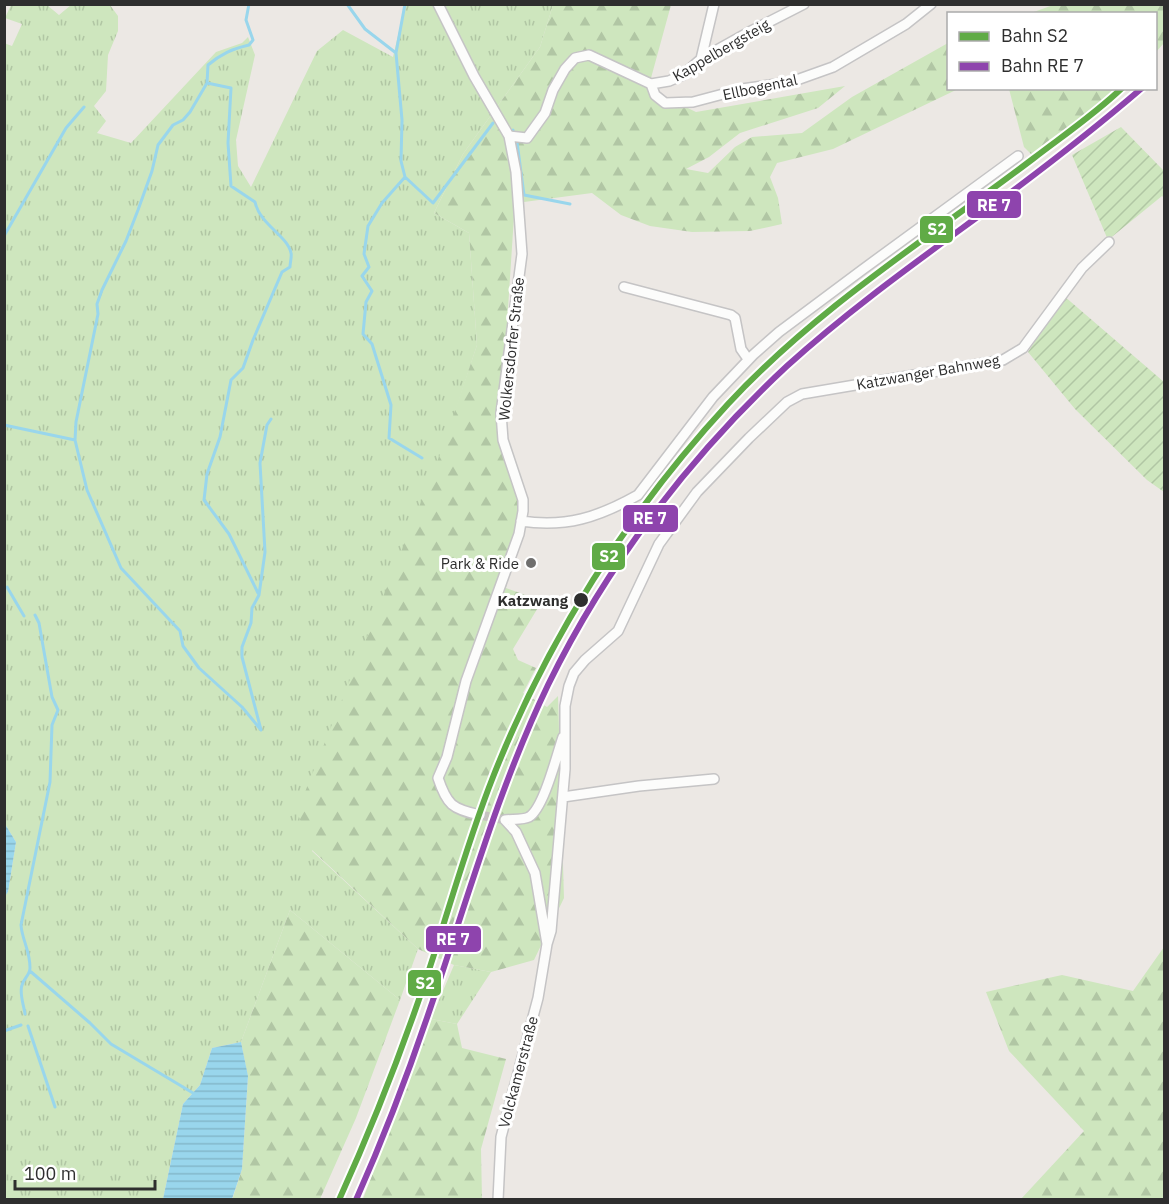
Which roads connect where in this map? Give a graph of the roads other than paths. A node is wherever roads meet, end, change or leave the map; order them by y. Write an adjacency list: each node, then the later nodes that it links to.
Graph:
1 (438, 4): 7 (street, Wolkersdorfer Straße)
2 (714, 4): 5 (street)
3 (804, 4): 5 (street, Kappelbergsteig)
4 (932, 4): 6 (street, Ellbogental)
5 (701, 59): 6 (street, Kappelbergsteig)
6 (651, 84): 7 (street)
7 (509, 136): 12 (street, Wolkersdorfer Straße)
8 (1018, 156): 11 (street)
9 (1109, 242): 13 (street, Katzwanger Bahnweg)
10 (624, 287): 11 (street)
11 (748, 359): 12 (street)
12 (522, 521): 16 (street, Wolkersdorfer Straße)
13 (564, 735): 15 (street); 17 (street)
14 (714, 779): 15 (street)
15 (563, 797): 17 (street)
16 (480, 814)
17 (547, 945): 18 (street, Volckamerstraße)
18 (498, 1200)

